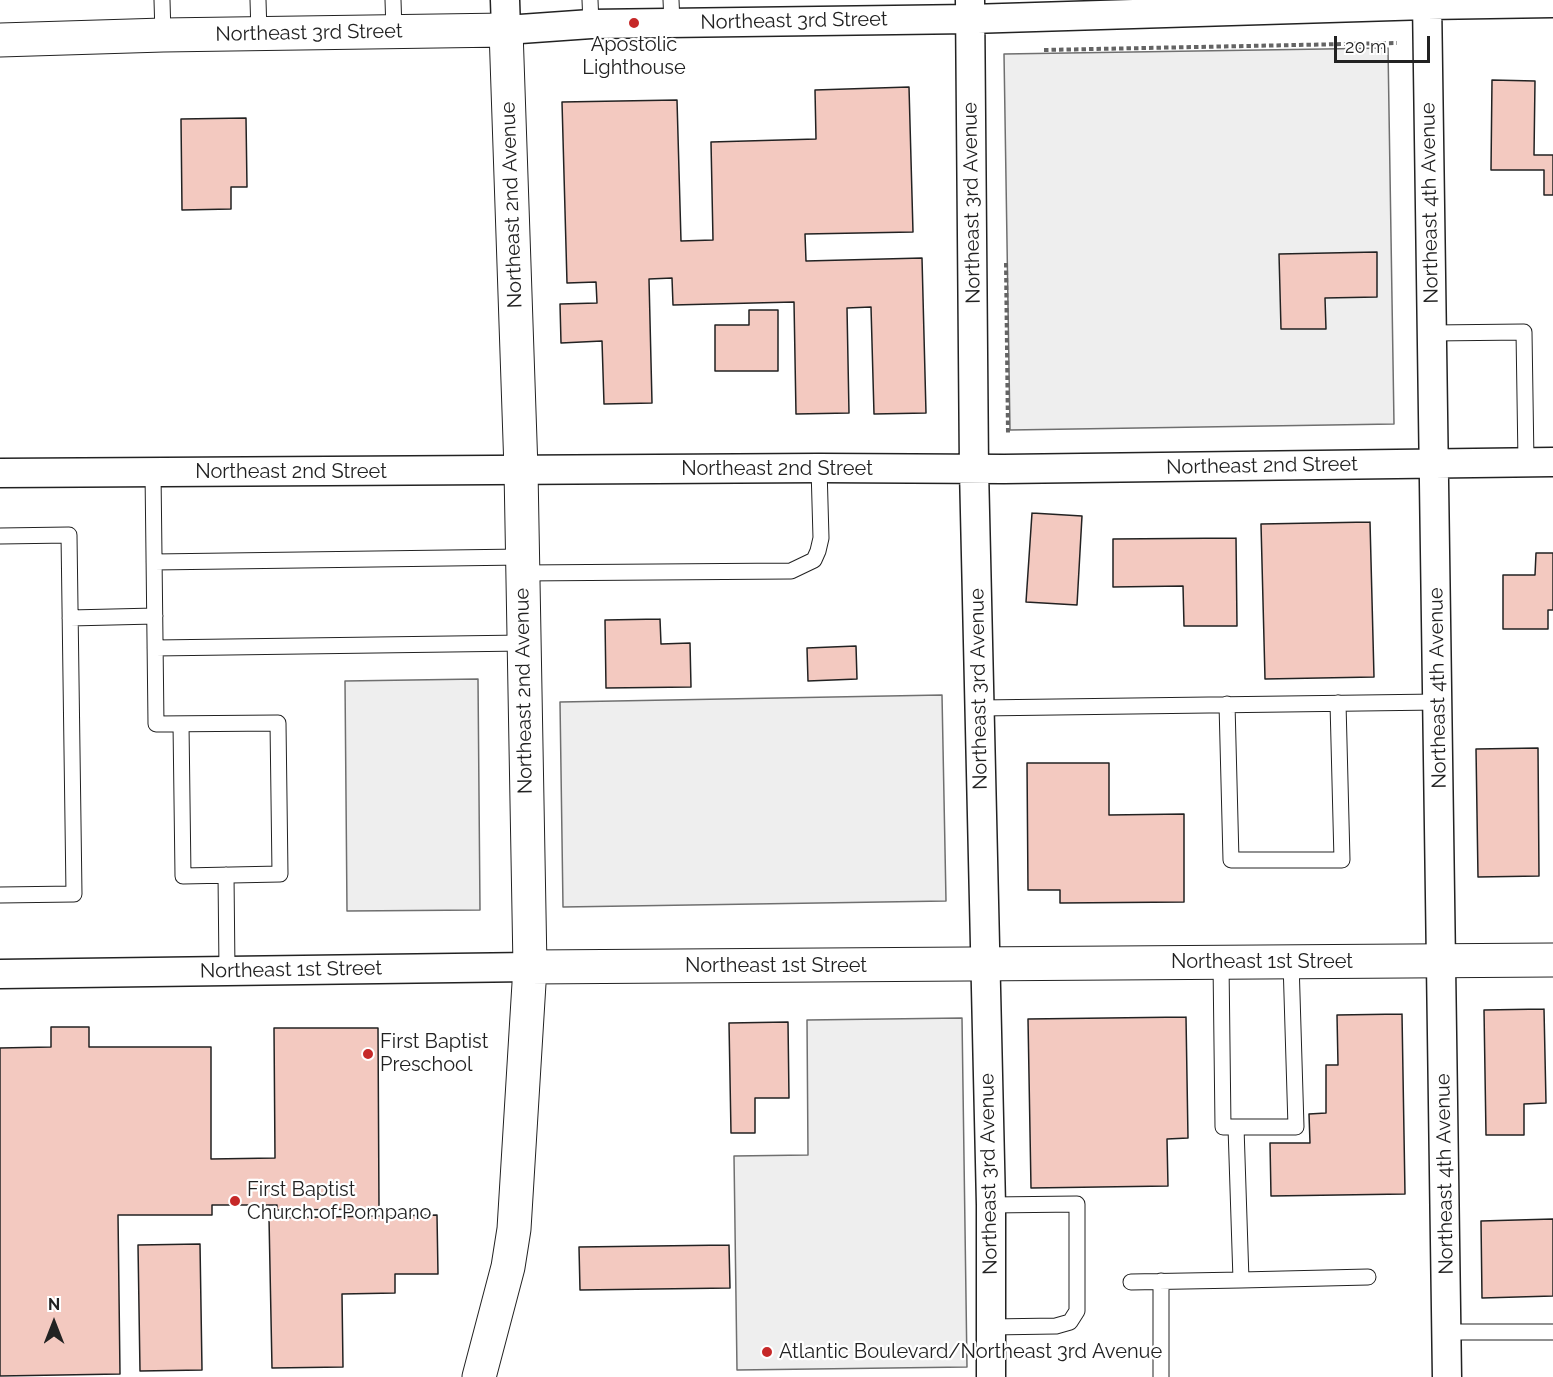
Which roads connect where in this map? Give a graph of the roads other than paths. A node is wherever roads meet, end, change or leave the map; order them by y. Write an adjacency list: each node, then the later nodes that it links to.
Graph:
1 (162, 0): 11 (lane)
2 (258, 0): 10 (lane)
3 (1427, 2): 4 (street, Northeast 3rd Street); 5 (street, Northeast 3rd Street); 13 (street, Northeast 4th Avenue)
4 (1553, 3)
5 (970, 9): 7 (street, Northeast 3rd Street); 17 (street, Northeast 3rd Avenue)
6 (591, 12): 7 (street, Northeast 3rd Street); 8 (street, Northeast 3rd Street)
7 (671, 12)
8 (505, 15): 9 (street, Northeast 3rd Street); 18 (street, Northeast 2nd Avenue)
9 (394, 16): 10 (street, Northeast 3rd Street)
10 (259, 33): 11 (street, Northeast 3rd Street)
11 (163, 35): 12 (street, Northeast 3rd Street)
12 (0, 40)
13 (1432, 333): 14 (lane); 15 (street, Northeast 4th Avenue)
14 (1539, 462): 15 (street, Northeast 2nd Street)
15 (1434, 464): 17 (street, Northeast 2nd Street); 28 (street, Northeast 4th Avenue)
16 (819, 468): 17 (street, Northeast 2nd Street); 18 (street, Northeast 2nd Street); 23 (lane)
17 (974, 469): 31 (street, Northeast 3rd Avenue)
18 (521, 470): 19 (street, Northeast 2nd Street); 23 (street, Northeast 2nd Avenue)
19 (153, 472): 20 (street, Northeast 2nd Street); 22 (lane)
20 (0, 473)
21 (0, 536): 25 (lane)
22 (154, 562): 23 (lane); 24 (lane)
23 (522, 565): 26 (street, Northeast 2nd Avenue)
24 (154, 616): 25 (lane); 27 (lane)
25 (70, 618): 34 (lane)
26 (524, 643): 27 (lane); 40 (street, Northeast 2nd Avenue)
27 (155, 648): 32 (lane)
28 (1438, 702): 29 (lane); 36 (street, Northeast 4th Avenue)
29 (1338, 703): 30 (lane); 30 (lane)
30 (1227, 704): 31 (lane)
31 (980, 708): 39 (street, Northeast 3rd Avenue)
32 (181, 724): 33 (lane); 33 (lane)
33 (226, 876): 41 (lane)
34 (0, 895)
35 (1553, 960): 36 (street, Northeast 1st Street)
36 (1442, 961): 37 (street, Northeast 1st Street); 50 (street, Northeast 4th Avenue)
37 (1291, 962): 38 (street, Northeast 1st Street); 43 (lane)
38 (1221, 963): 39 (street, Northeast 1st Street); 43 (lane)
39 (985, 964): 40 (street, Northeast 1st Street); 44 (street, Northeast 3rd Avenue)
40 (530, 967): 41 (street, Northeast 1st Street); 52 (street, Northeast 2nd Avenue)
41 (227, 970): 42 (street, Northeast 1st Street)
42 (0, 974)
43 (1236, 1127): 46 (lane)
44 (991, 1205): 49 (street, Northeast 3rd Avenue); 49 (lane)
45 (1368, 1277): 46 (lane)
46 (1241, 1280): 47 (lane)
47 (1161, 1281): 48 (lane); 54 (lane)
48 (1131, 1282)
49 (991, 1327): 53 (street, Northeast 3rd Avenue)
50 (1447, 1332): 51 (lane); 55 (street, Northeast 4th Avenue)
51 (1553, 1332)
52 (479, 1377)
53 (991, 1377)
54 (1161, 1377)
55 (1448, 1377)

